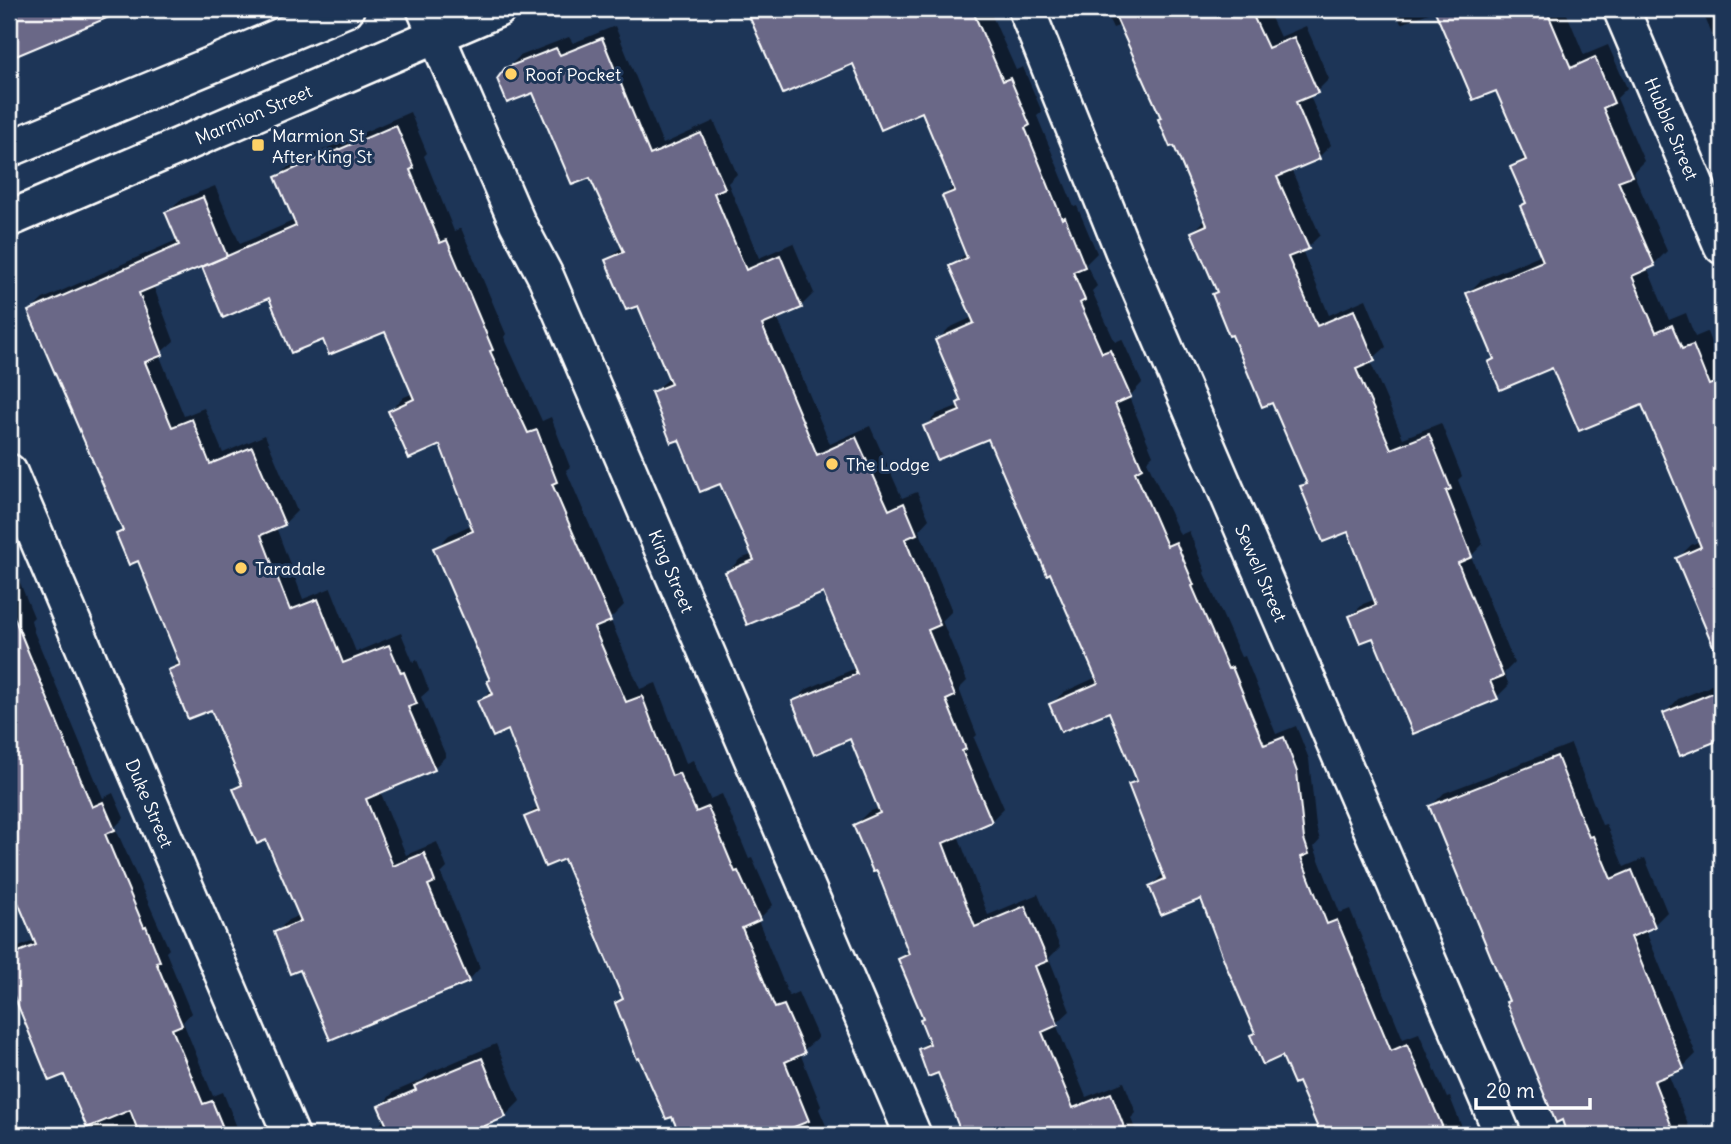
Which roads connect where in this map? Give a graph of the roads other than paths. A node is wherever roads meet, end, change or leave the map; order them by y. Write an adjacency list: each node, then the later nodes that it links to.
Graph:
1 (346, 9): 6 (street)
2 (498, 9): 5 (street, Marmion Street)
3 (1026, 9): 12 (street, Sewell Street)
4 (1621, 9): 8 (street, Hubble Street)
5 (430, 22): 7 (street, Marmion Street); 11 (street, King Street)
6 (9, 149)
7 (9, 219)
8 (1722, 246)
9 (9, 472): 10 (street, Duke Street)
10 (291, 1135)
11 (913, 1135)
12 (1503, 1135)

